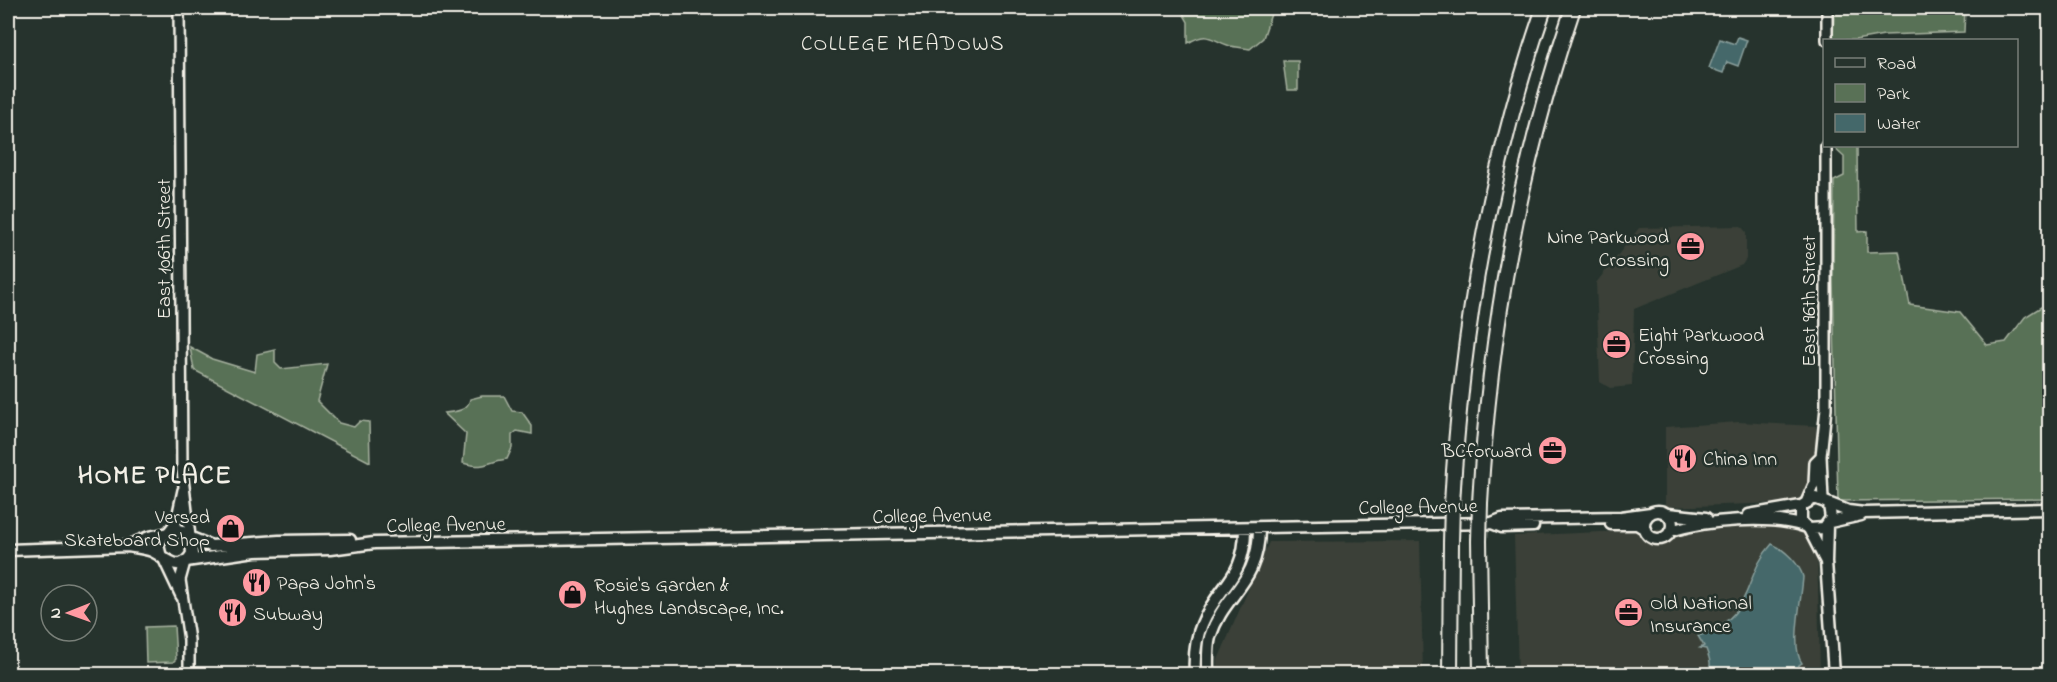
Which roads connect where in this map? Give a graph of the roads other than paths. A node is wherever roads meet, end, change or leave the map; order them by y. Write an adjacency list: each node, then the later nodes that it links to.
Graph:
1 (179, 8): 8 (street, East 106th Street)
2 (1544, 8): 31 (highway, bridge)
3 (1573, 8): 37 (highway, bridge)
4 (1827, 8): 5 (street)
5 (1827, 39)
6 (1826, 147): 7 (street, East 96th Street)
7 (1821, 456): 9 (street, East 96th Street); 10 (street, East 96th Street)
8 (183, 490): 22 (street, East 106th Street); 23 (street, East 106th Street)
9 (1826, 502): 10 (main road); 13 (main road); 16 (main road)
10 (1804, 503): 14 (main road); 18 (main road)
11 (2049, 509): 13 (main road)
12 (1650, 513): 14 (main road); 15 (main road, College Avenue); 20 (main road)
13 (1864, 513): 16 (main road)
14 (1668, 514): 21 (main road)
15 (1492, 523): 17 (main road, College Avenue); 20 (main road, College Avenue)
16 (1828, 524): 18 (main road); 29 (main road)
17 (1259, 528): 19 (main road, College Avenue); 34 (main road)
18 (1807, 528): 21 (main road); 29 (main road)
19 (1245, 529): 24 (main road, College Avenue); 33 (main road)
20 (1645, 529): 21 (main road)
21 (1670, 531)
22 (167, 532): 23 (main road); 25 (main road); 27 (main road)
23 (191, 537): 24 (main road, College Avenue); 28 (main road)
24 (374, 543): 28 (main road, College Avenue)
25 (128, 546): 26 (main road); 27 (main road)
26 (8, 550)
27 (162, 559): 28 (main road); 30 (street)
28 (186, 562): 30 (street)
29 (1826, 562): 38 (main road)
30 (181, 596): 32 (street)
31 (1451, 611): 35 (highway); 36 (highway)
32 (189, 675)
33 (1195, 675)
34 (1208, 675)
35 (1450, 675)
36 (1456, 675)
37 (1481, 675)
38 (1834, 675)

